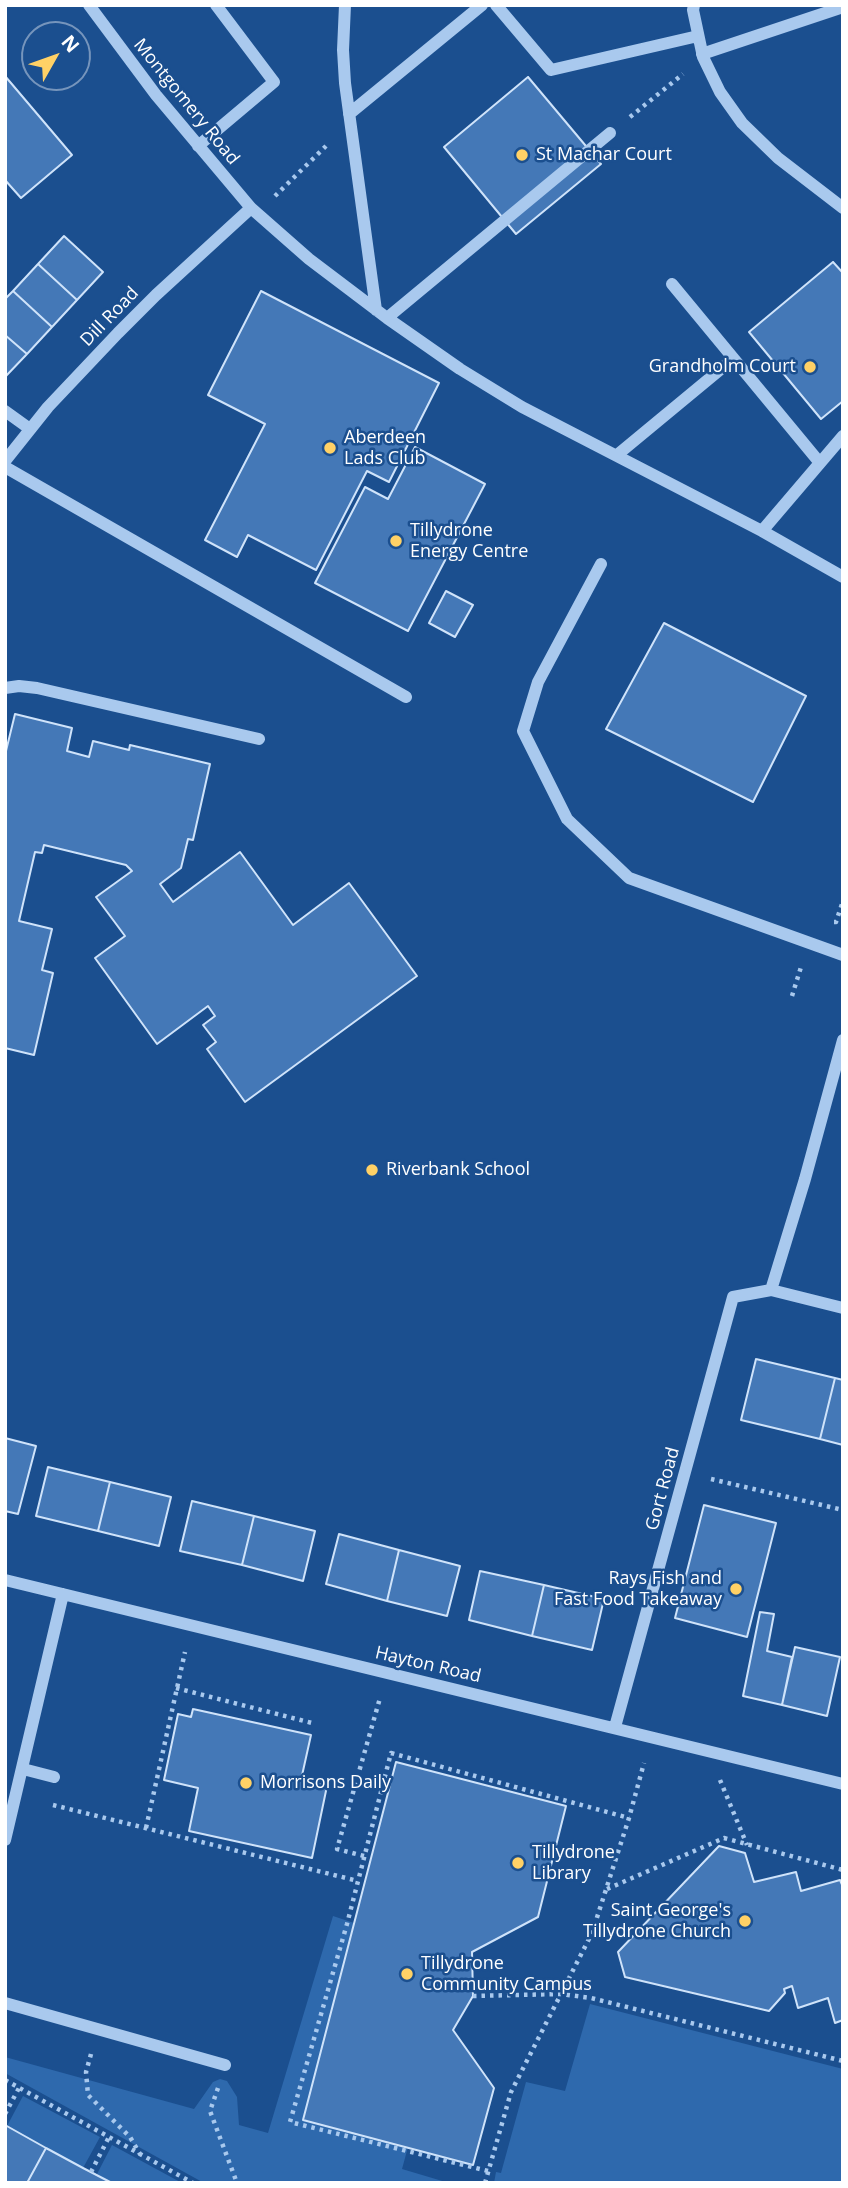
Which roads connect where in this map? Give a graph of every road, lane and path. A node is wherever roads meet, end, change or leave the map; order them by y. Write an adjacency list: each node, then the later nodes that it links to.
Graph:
1 (89, 5): 14 (street, Montgomery Road)
2 (216, 5): 14 (street)
3 (345, 5): 12 (street)
4 (481, 5): 12 (street)
5 (496, 5): 8 (street)
6 (694, 5): 8 (street)
7 (843, 7): 9 (street)
8 (698, 36): 9 (street)
9 (702, 54): 15 (street)
10 (659, 93): 11 (path)
11 (633, 115)
12 (349, 119): 16 (path); 18 (street)
13 (610, 133): 18 (street)
14 (198, 146): 16 (street, Montgomery Road)
15 (843, 208)
16 (254, 211): 18 (street, Montgomery Road); 21 (street, Dill Road)
17 (672, 284): 19 (street)
18 (381, 314): 23 (street, Montgomery Road)
19 (733, 359): 23 (street); 25 (street)
20 (5, 411): 21 (street)
21 (30, 429): 24 (street, Dill Road)
22 (843, 436): 25 (street)
23 (617, 455): 27 (street, Montgomery Road)
24 (5, 461)
25 (820, 463): 27 (street)
26 (5, 467): 31 (street)
27 (762, 530): 29 (street, Montgomery Road)
28 (601, 564): 33 (street)
29 (843, 578)
30 (5, 688): 32 (street)
31 (406, 697)
32 (259, 739)
33 (843, 955)
34 (843, 1040): 35 (street)
35 (771, 1290): 36 (street, Gort Road); 37 (street, Gort Road)
36 (843, 1308)
37 (685, 1473): 38 (path); 45 (street, Gort Road)
38 (843, 1510)
39 (5, 1580): 40 (street, Hayton Road)
40 (63, 1594): 42 (street, Hayton Road); 48 (street)
41 (182, 1663): 43 (path)
42 (387, 1674): 45 (street, Hayton Road); 56 (path)
43 (176, 1688): 44 (path); 53 (path)
44 (312, 1723)
45 (615, 1727): 46 (street, Hayton Road)
46 (651, 1736): 47 (street, Hayton Road); 52 (path)
47 (707, 1751): 50 (street, Hayton Road); 55 (path)
48 (23, 1769): 49 (street); 51 (street)
49 (54, 1777)
50 (843, 1784)
51 (16, 1796): 53 (path); 54 (street)
52 (629, 1818): 56 (path); 59 (path)
53 (146, 1828): 58 (path)
54 (5, 1840)
55 (747, 1845): 57 (path); 59 (path)
56 (364, 1856): 58 (path)
57 (843, 1870)
58 (358, 1881): 71 (path)
59 (606, 1889): 60 (path)
60 (561, 1994): 61 (path); 64 (path); 71 (path)
61 (473, 1996)
62 (5, 2003): 63 (street)
63 (97, 2029): 65 (street); 70 (path)
64 (843, 2061)
65 (225, 2065): 74 (path)
66 (5, 2080): 67 (path)
67 (19, 2088): 68 (path); 69 (path)
68 (5, 2114)
69 (109, 2137): 70 (path); 72 (path)
70 (140, 2155): 73 (path)
71 (488, 2171): 75 (path)
72 (91, 2172)
73 (192, 2183)
74 (237, 2183)
75 (485, 2183)

